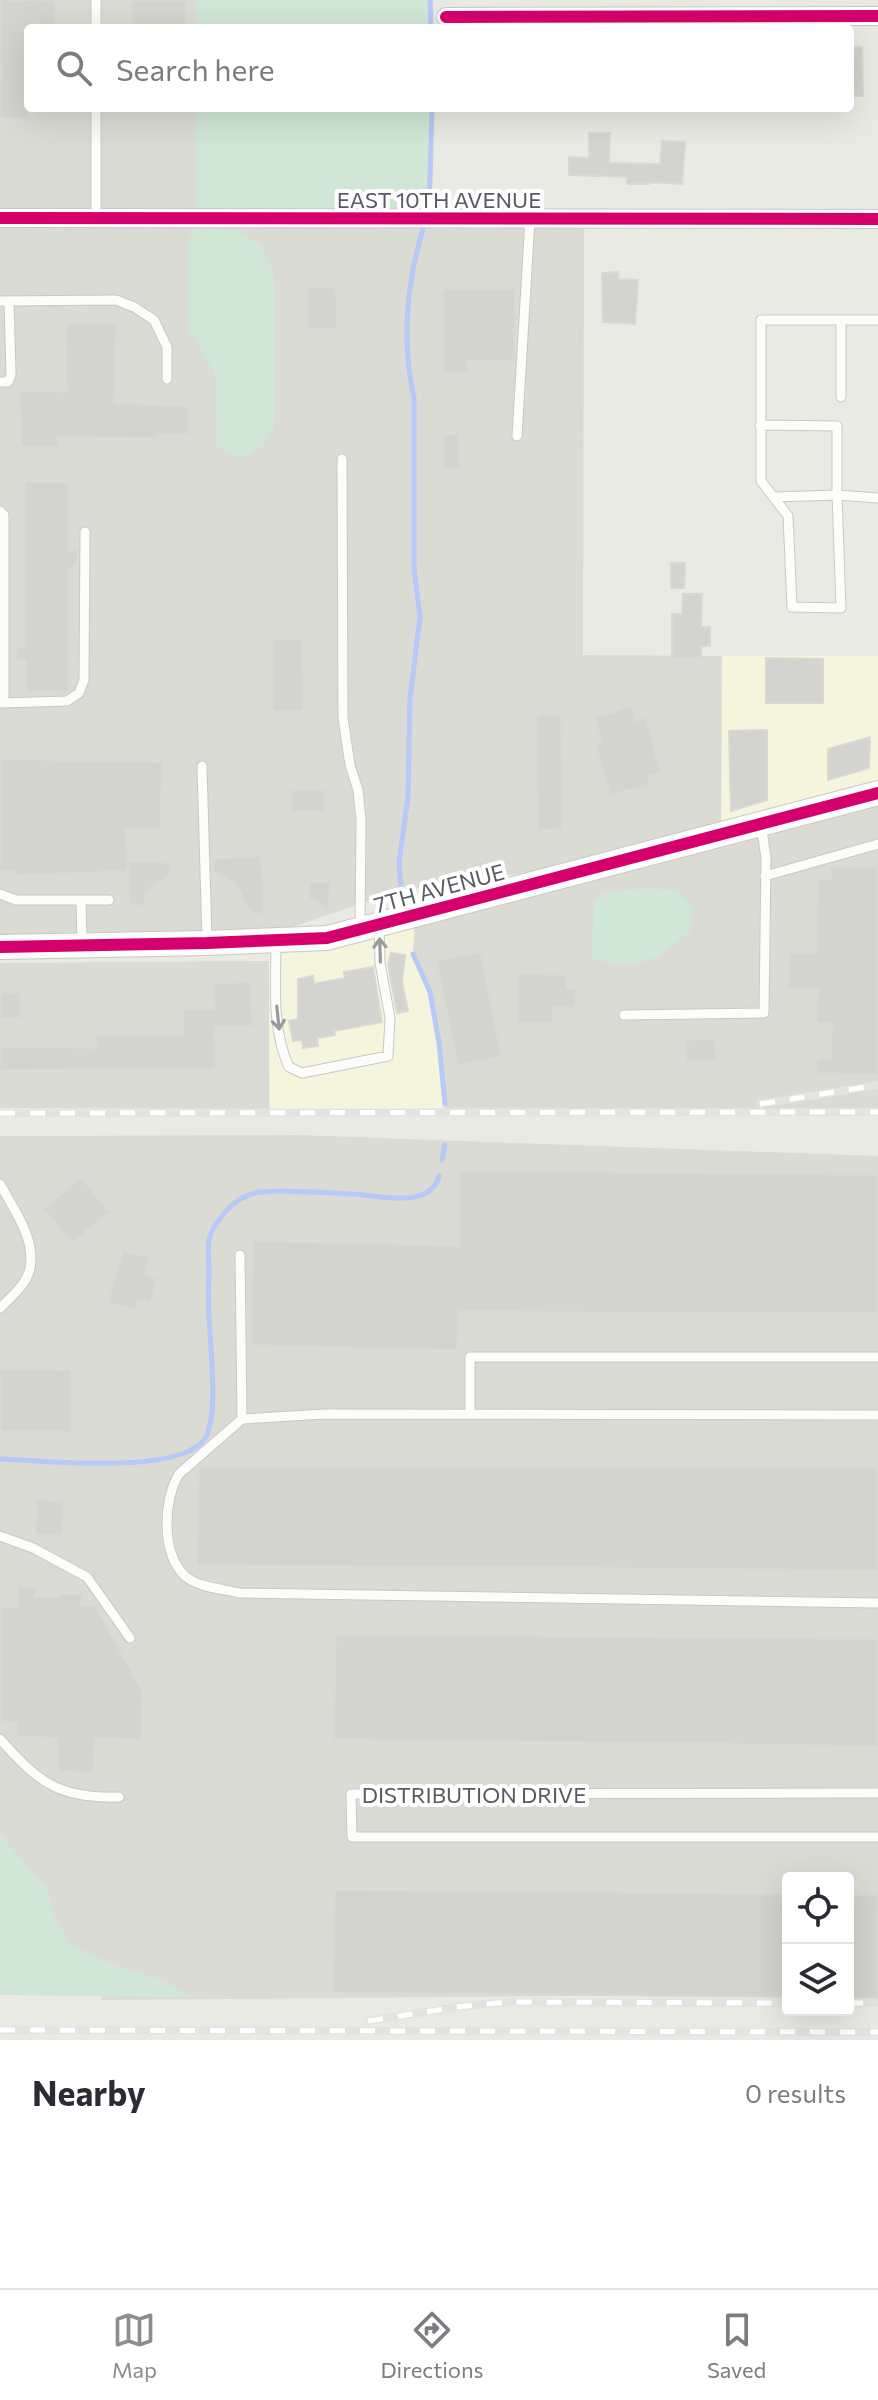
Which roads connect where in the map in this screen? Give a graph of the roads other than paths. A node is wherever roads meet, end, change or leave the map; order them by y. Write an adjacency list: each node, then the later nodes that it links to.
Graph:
1 (96, 0): 5 (lane)
2 (556, 8): 3 (street); 4 (street)
3 (878, 16)
4 (446, 17)
5 (96, 24)
6 (96, 112): 8 (lane)
7 (0, 218): 8 (street, EAST 10TH AVENUE)
8 (96, 218): 9 (street, EAST 10TH AVENUE)
9 (530, 219): 10 (street, EAST 10TH AVENUE); 18 (lane)
10 (878, 219)
11 (5, 301): 14 (lane); 15 (lane)
12 (841, 320): 13 (lane); 16 (lane); 17 (lane)
13 (878, 320)
14 (167, 379)
15 (0, 382)
16 (841, 397)
17 (760, 425): 20 (lane); 21 (lane)
18 (517, 436)
19 (342, 459): 34 (lane)
20 (837, 495): 21 (lane); 21 (lane); 22 (lane)
21 (774, 497)
22 (878, 498)
23 (0, 511): 25 (lane)
24 (85, 532): 25 (lane)
25 (2, 703)
26 (202, 766): 36 (lane)
27 (878, 793): 28 (street, 7TH AVENUE)
28 (761, 824): 30 (lane); 34 (street, 7TH AVENUE)
29 (878, 844): 30 (lane)
30 (765, 876): 39 (lane)
31 (0, 894): 32 (lane)
32 (81, 900): 33 (lane); 38 (lane)
33 (109, 900)
34 (370, 927): 35 (street, 7TH AVENUE); 35 (lane, one-way to 34)
35 (276, 940): 36 (street, 7TH AVENUE)
36 (207, 943): 38 (street, 7TH AVENUE)
37 (0, 947): 38 (street, 7TH AVENUE)
38 (82, 947)
39 (624, 1015)
40 (0, 1184): 42 (lane)
41 (240, 1255): 46 (lane)
42 (0, 1308)
43 (878, 1357): 44 (lane)
44 (470, 1414): 45 (lane); 46 (lane)
45 (878, 1415)
46 (242, 1419): 48 (lane)
47 (0, 1536): 49 (lane)
48 (878, 1603)
49 (130, 1638)
50 (0, 1739): 52 (lane)
51 (878, 1793): 53 (lane, DISTRIBUTION DRIVE)
52 (119, 1797)
53 (878, 1837)

